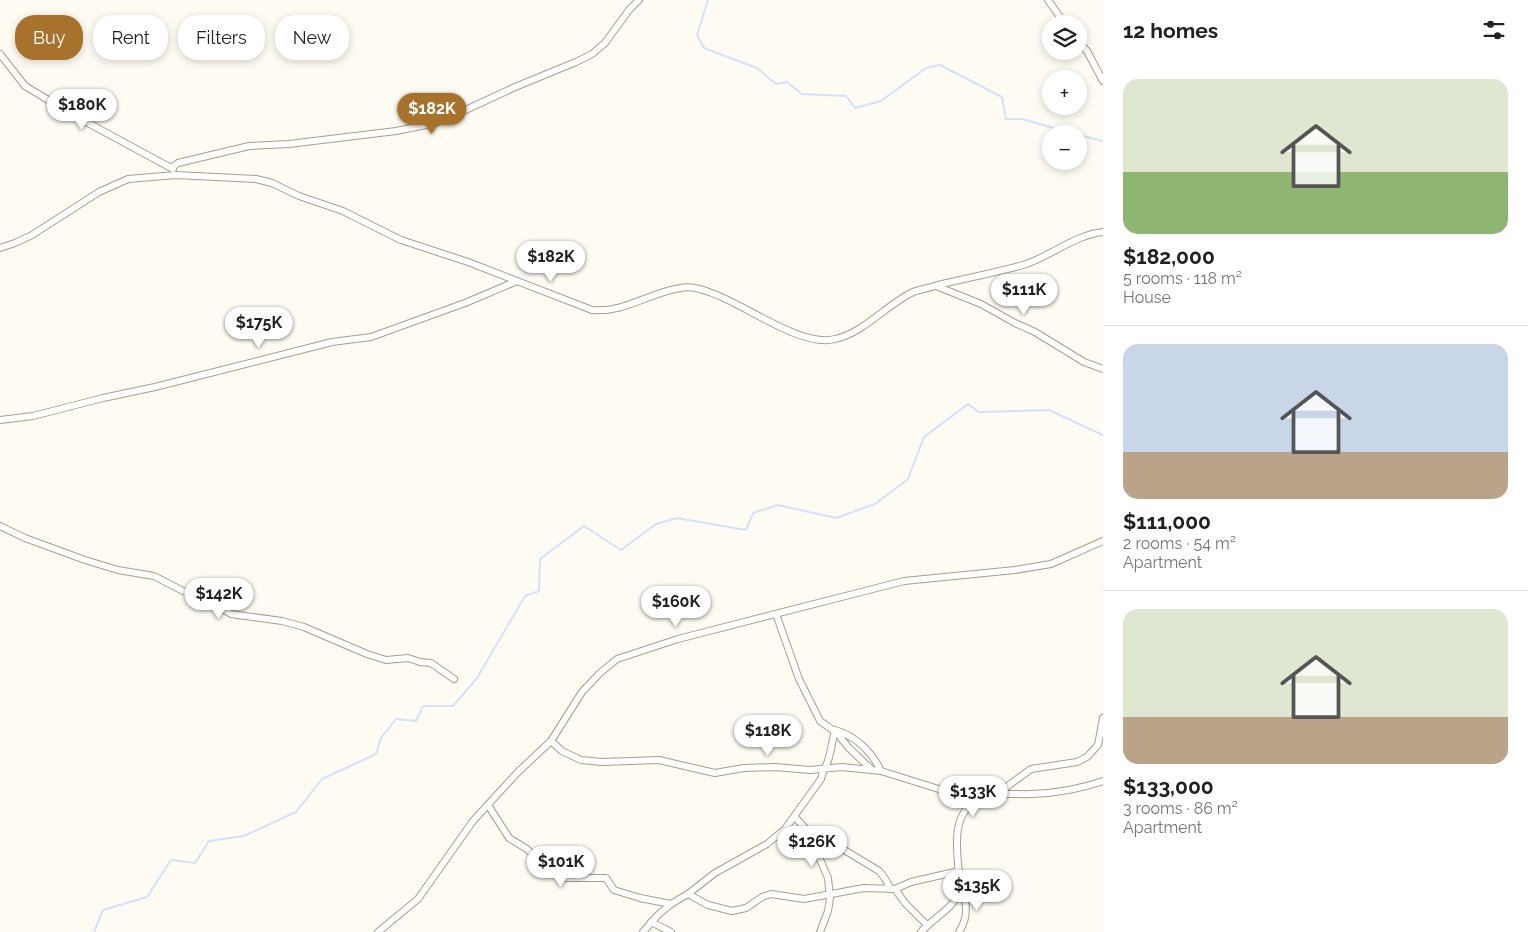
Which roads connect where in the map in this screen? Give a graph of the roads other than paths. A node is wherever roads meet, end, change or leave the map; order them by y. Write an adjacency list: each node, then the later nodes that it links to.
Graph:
1 (639, 0): 7 (street)
2 (1048, 0): 3 (street)
3 (1059, 15)
4 (1087, 51): 6 (street)
5 (0, 54): 7 (street)
6 (1103, 81)
7 (171, 168): 8 (street)
8 (189, 177): 10 (street); 11 (street)
9 (1103, 232): 12 (street)
10 (0, 248)
11 (517, 281): 12 (street); 14 (street)
12 (936, 286): 13 (street)
13 (1103, 369)
14 (0, 420)
15 (0, 526): 18 (street)
16 (1103, 541): 17 (street)
17 (776, 614): 20 (street); 21 (street)
18 (454, 679)
19 (1103, 718): 26 (street)
20 (834, 730): 22 (street); 23 (street); 24 (street)
21 (551, 742): 22 (street); 28 (street)
22 (825, 768): 23 (street); 29 (street)
23 (872, 770): 24 (street)
24 (881, 771): 27 (street)
25 (1103, 781): 26 (street)
26 (998, 794): 27 (street)
27 (979, 799): 31 (street)
28 (488, 805): 36 (street); 39 (street)
29 (795, 818): 30 (street); 34 (street)
30 (814, 837): 32 (street); 35 (street)
31 (959, 871): 32 (street); 33 (street)
32 (893, 889): 35 (street); 38 (street)
33 (960, 890): 38 (street); 44 (street)
34 (688, 894): 35 (street); 36 (street)
35 (829, 894): 42 (street)
36 (671, 904): 37 (street)
37 (651, 922): 40 (street); 41 (street)
38 (926, 925): 43 (street)
39 (378, 932)
40 (643, 932)
41 (671, 932)
42 (820, 932)
43 (920, 932)
44 (959, 932)

